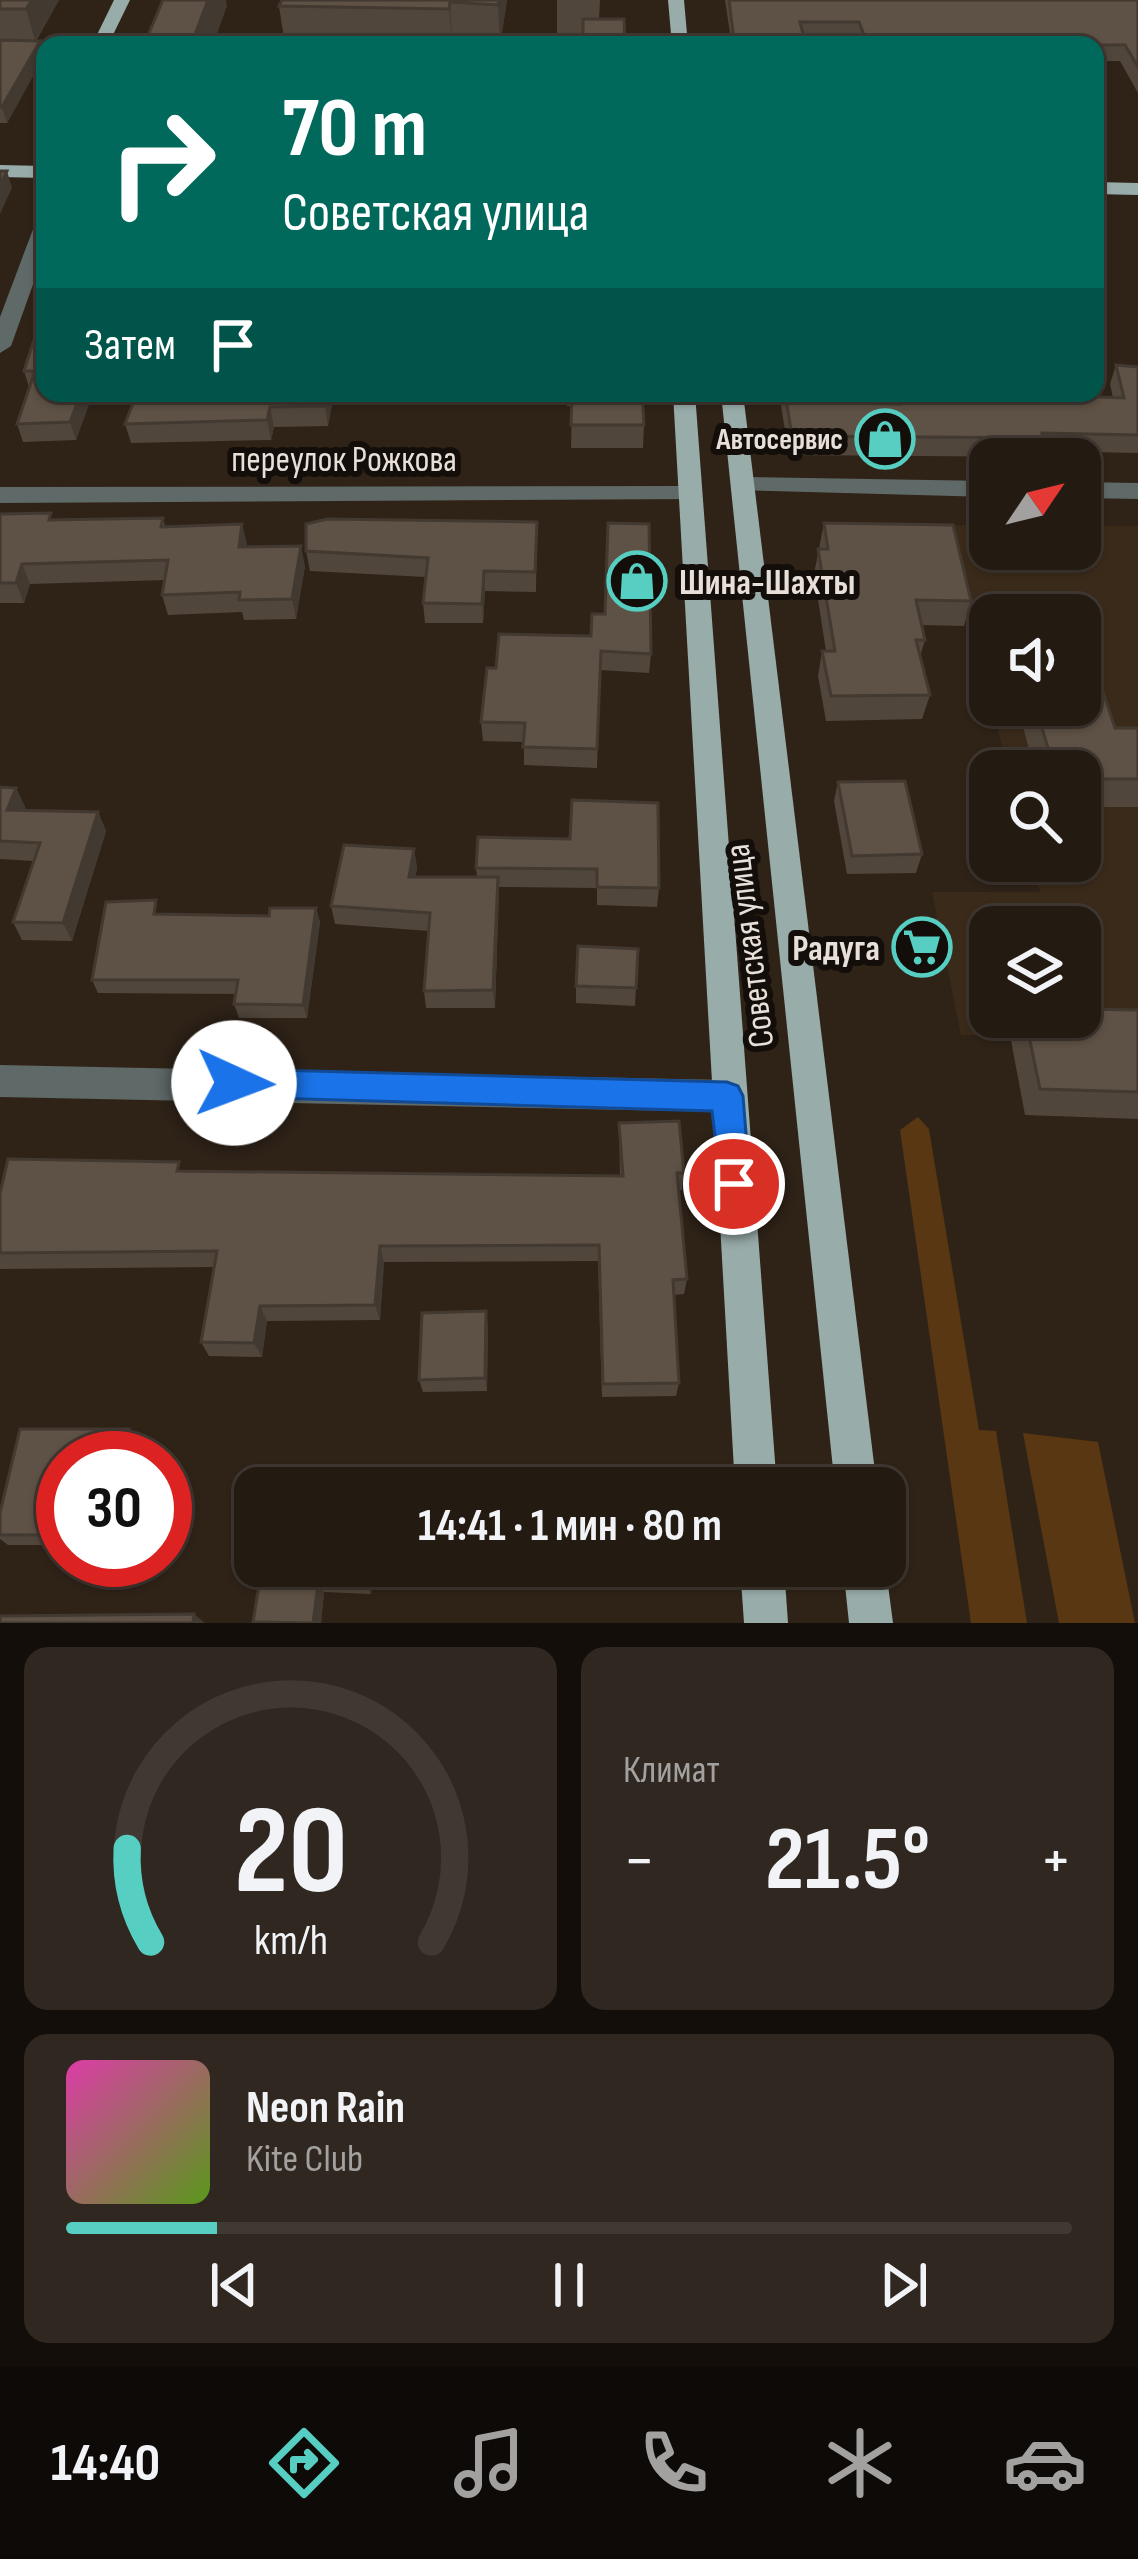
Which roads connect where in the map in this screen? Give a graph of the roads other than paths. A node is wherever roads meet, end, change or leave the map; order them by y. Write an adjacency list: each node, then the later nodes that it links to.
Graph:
1 (122, 0): 3 (main road)
2 (676, 0): 4 (main road)
3 (104, 36)
4 (679, 36)
5 (0, 153): 6 (main road)
6 (36, 153)
7 (1104, 167): 8 (main road)
8 (1138, 168)
9 (0, 171): 10 (main road)
10 (36, 172)
11 (1104, 188): 12 (main road)
12 (1138, 189)
13 (36, 248): 14 (street)
14 (0, 346)
15 (684, 402): 22 (main road, Советская улица)
16 (733, 402): 17 (main road, Советская улица)
17 (743, 485): 18 (street); 26 (main road, Советская улица)
18 (969, 489)
19 (1101, 490): 20 (street)
20 (1138, 491)
21 (0, 494): 22 (street, переулок Рожкова)
22 (687, 494): 24 (main road, Советская улица)
23 (0, 1081): 24 (street)
24 (727, 1096): 25 (main road, Советская улица)
25 (754, 1467)
26 (854, 1467)
27 (763, 1587): 29 (main road)
28 (867, 1587): 30 (main road)
29 (766, 1623)
30 (871, 1623)

